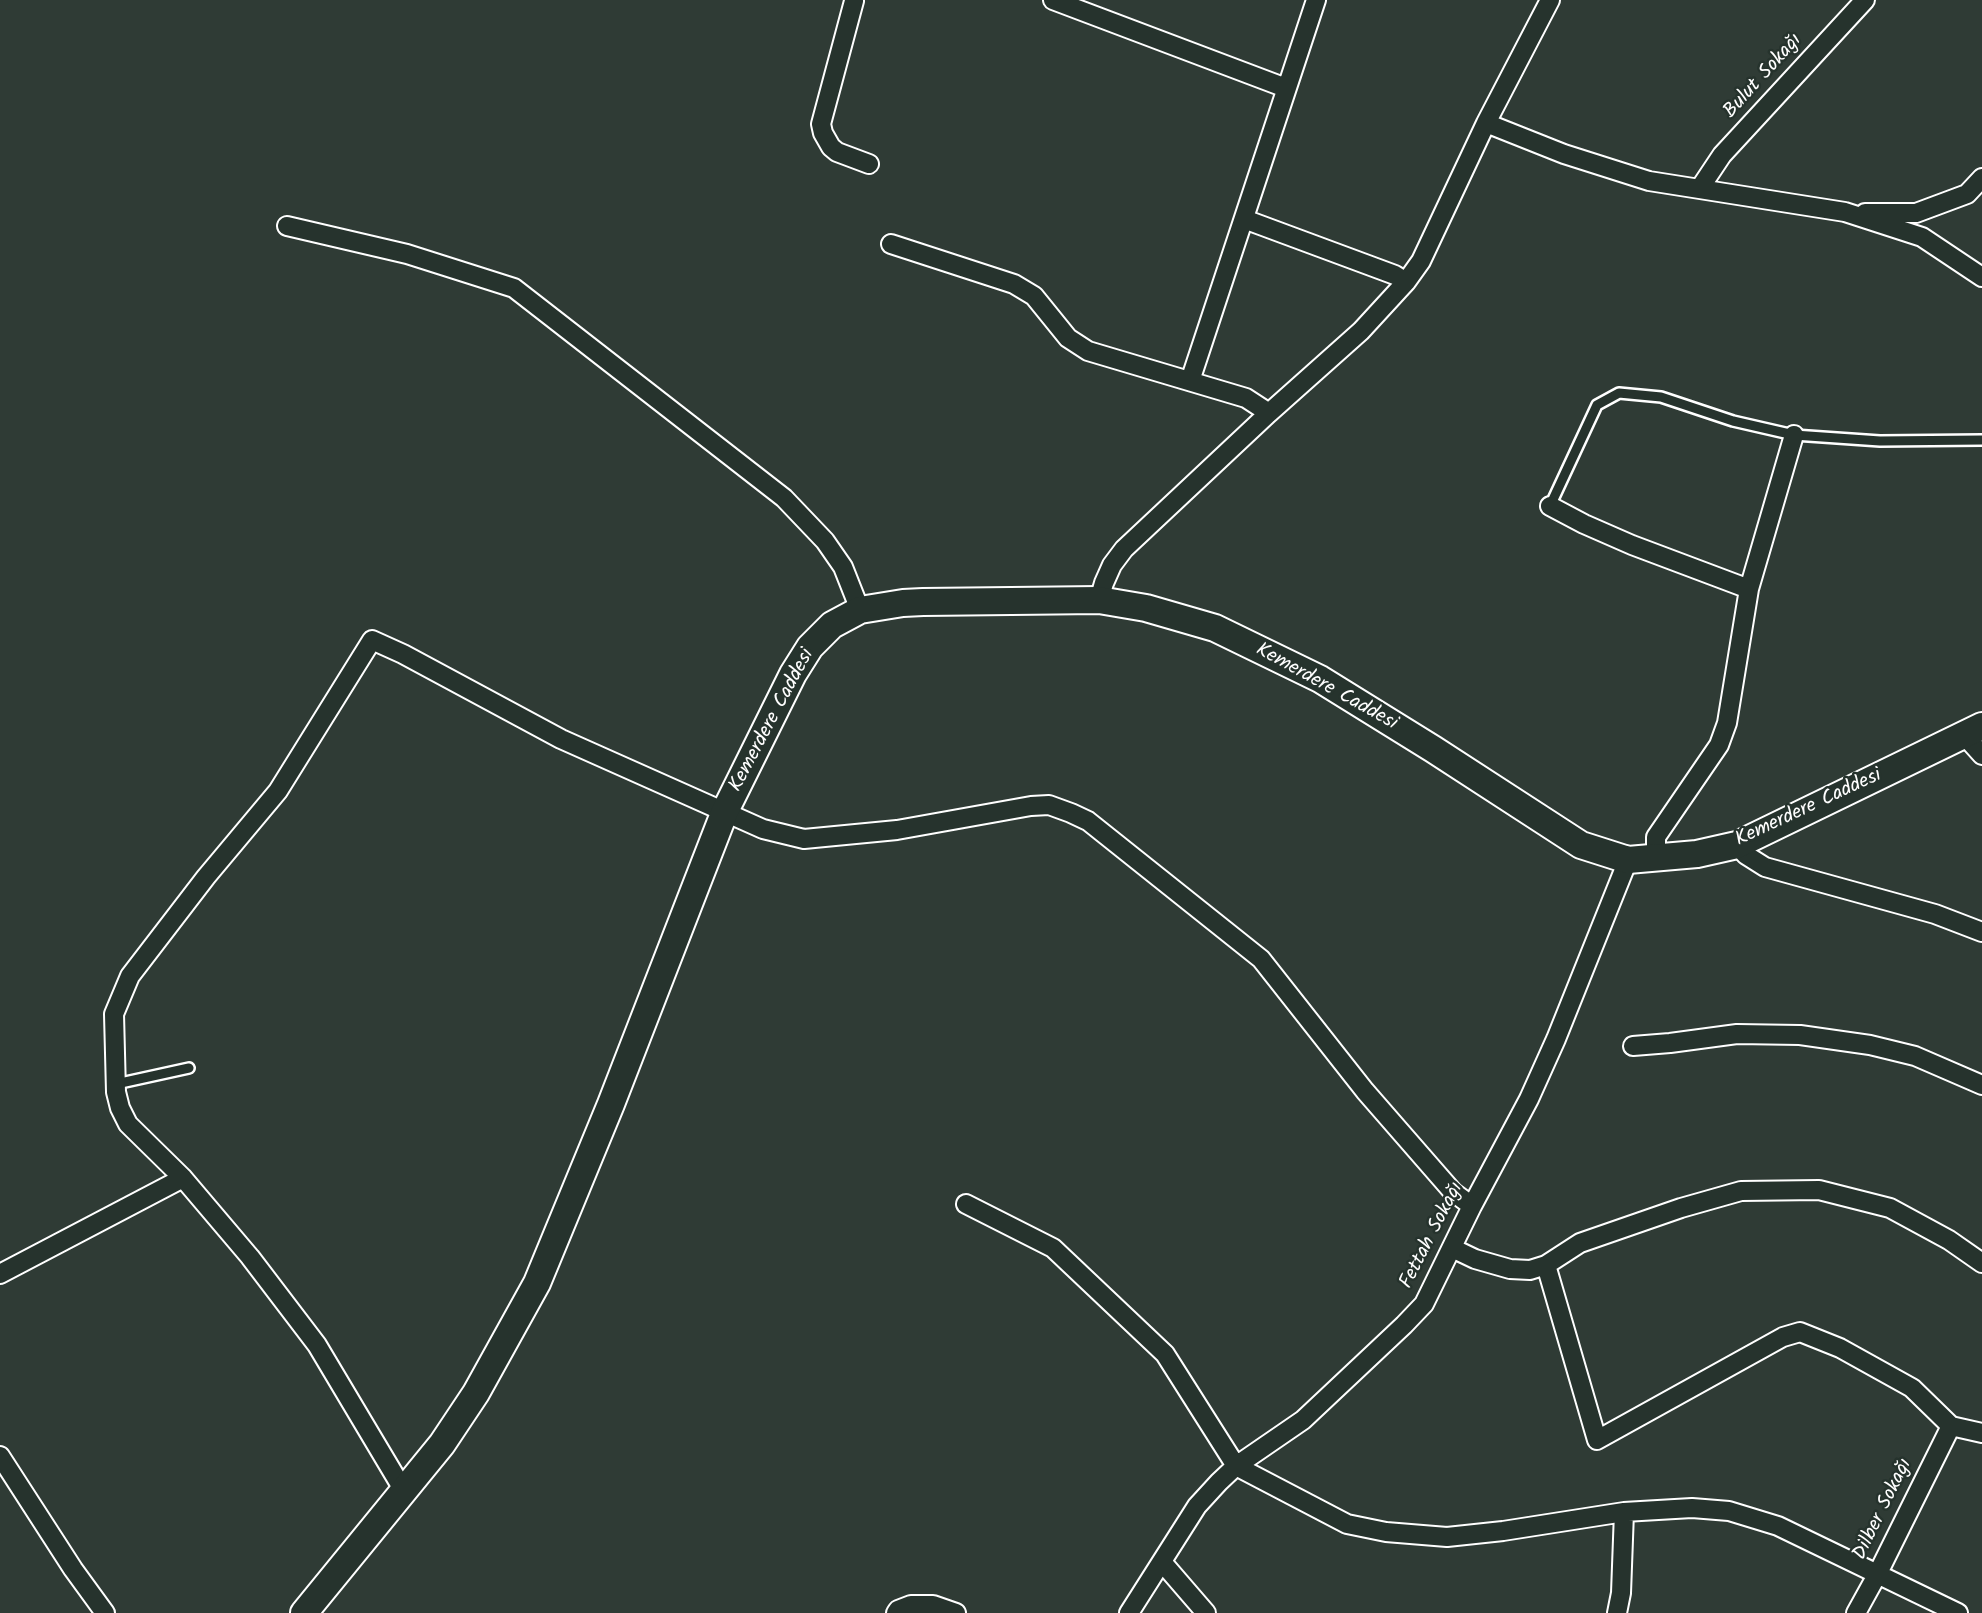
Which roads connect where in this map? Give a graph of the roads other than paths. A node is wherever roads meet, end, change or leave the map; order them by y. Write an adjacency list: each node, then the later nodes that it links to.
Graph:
1 (855, 0): 8 (street)
2 (1053, 0): 6 (street)
3 (1316, 0): 6 (street)
4 (1550, 0): 7 (street)
5 (1865, 0): 10 (street, Bulut Sokağı)
6 (1286, 88): 12 (street)
7 (1486, 123): 10 (street); 16 (street)
8 (868, 164)
9 (1982, 178): 11 (street)
10 (1700, 188): 11 (street)
11 (1845, 212): 15 (street)
12 (1244, 219): 16 (street); 17 (street)
13 (287, 226): 24 (street)
14 (891, 244): 17 (street)
15 (1982, 277)
16 (1406, 282): 18 (street)
17 (1190, 381): 18 (street)
18 (1269, 413): 23 (street)
19 (1794, 435): 20 (lane); 21 (lane); 22 (street)
20 (1982, 440)
21 (1550, 506): 22 (street)
22 (1749, 589): 29 (street)
23 (1100, 600): 24 (street, Kemerdere Caddesi); 30 (street, Kemerdere Caddesi)
24 (860, 610): 27 (street, Kemerdere Caddesi)
25 (1973, 730): 26 (street); 28 (street, Kemerdere Caddesi)
26 (1982, 755)
27 (725, 811): 34 (street); 38 (street); 47 (street, Kemerdere Caddesi)
28 (1737, 845): 29 (street, Kemerdere Caddesi); 31 (street)
29 (1656, 858): 30 (street, Kemerdere Caddesi)
30 (1628, 860): 38 (street, Fettah Sokağı)
31 (1982, 932)
32 (1633, 1046): 35 (street)
33 (189, 1068): 34 (lane)
34 (116, 1084): 36 (street)
35 (1982, 1085)
36 (183, 1178): 42 (street); 47 (street)
37 (966, 1204): 46 (street)
38 (1472, 1206): 39 (street, Fettah Sokağı)
39 (1452, 1248): 41 (street); 46 (street, Fettah Sokağı)
40 (1982, 1263): 41 (street)
41 (1546, 1265): 43 (street)
42 (0, 1274)
43 (1951, 1426): 44 (street); 50 (street, Dilber Sokağı)
44 (1982, 1433)
45 (0, 1456): 51 (street)
46 (1236, 1466): 48 (street); 49 (street, Fettah Sokağı)
47 (404, 1491): 52 (street, Kemerdere Caddesi)
48 (1624, 1512): 50 (street); 57 (street)
49 (1162, 1562): 55 (street, Fettah Sokağı); 56 (street)
50 (1877, 1575): 58 (street, Dilber Sokağı); 59 (street)
51 (105, 1613)
52 (304, 1613)
53 (896, 1613): 54 (street)
54 (956, 1613)
55 (1130, 1613)
56 (1206, 1613)
57 (1617, 1613)
58 (1856, 1613)
59 (1958, 1613)

